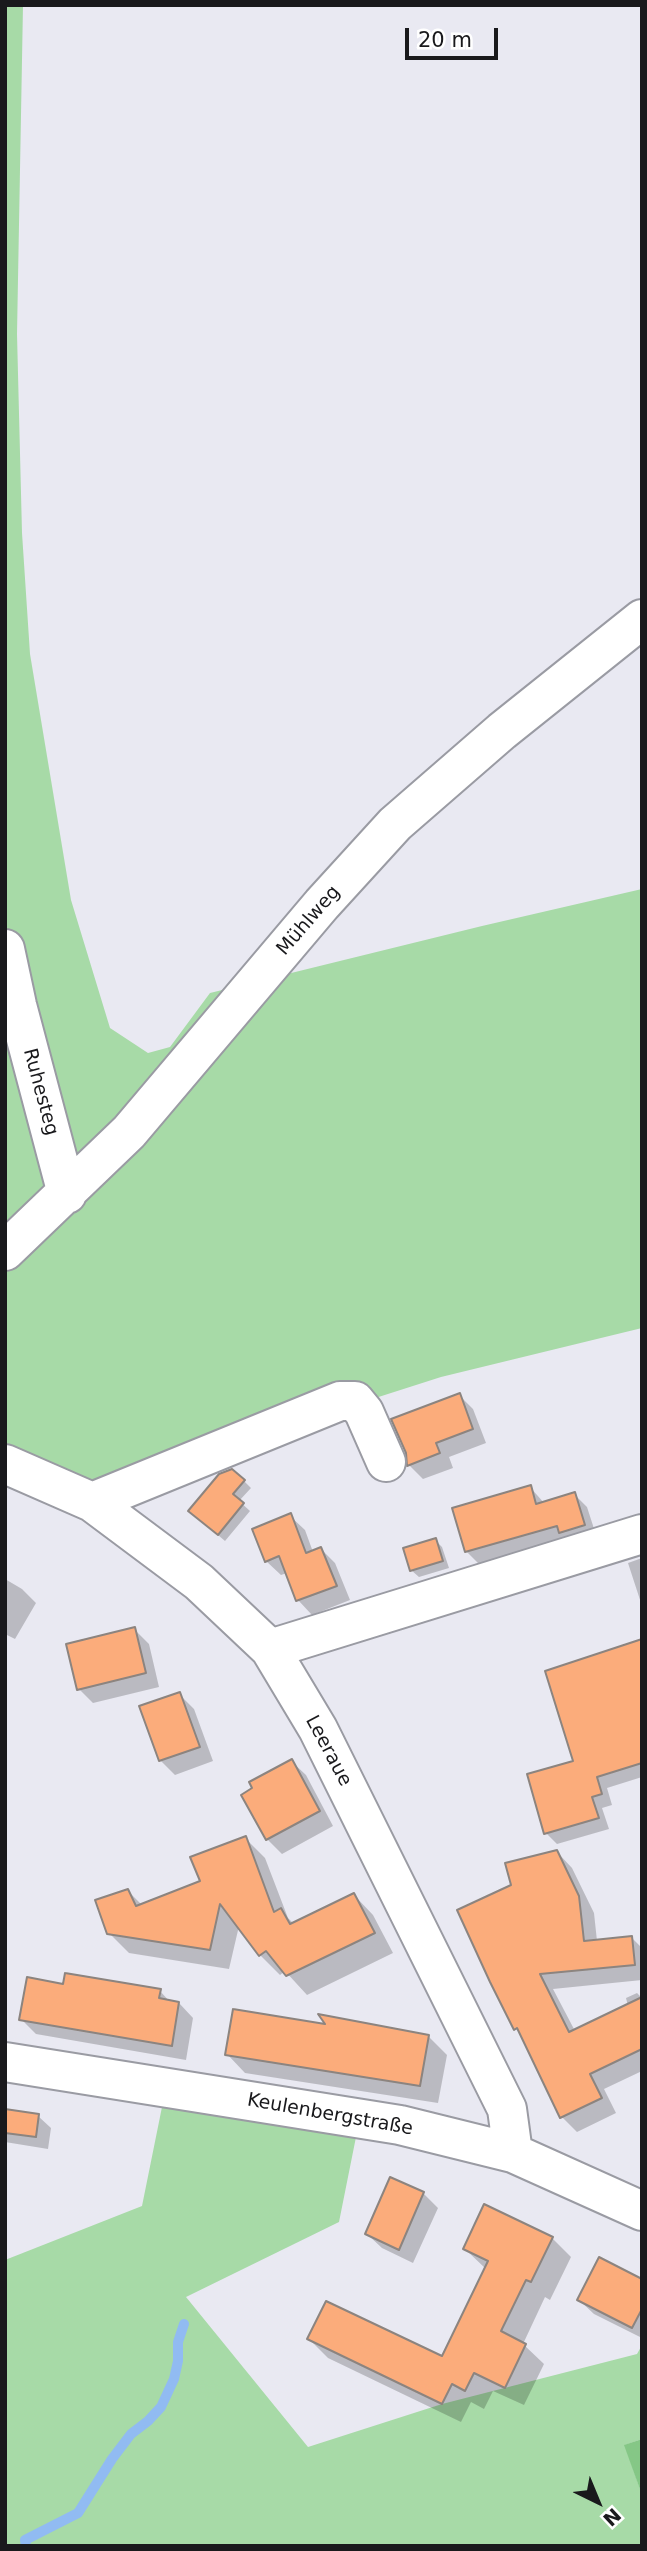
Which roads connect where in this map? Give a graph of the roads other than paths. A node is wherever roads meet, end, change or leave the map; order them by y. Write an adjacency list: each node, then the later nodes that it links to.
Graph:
1 (642, 619): 3 (street, Mühlweg)
2 (5, 949): 3 (street, Ruhesteg)
3 (67, 1194): 4 (street, Mühlweg)
4 (5, 1251)
5 (386, 1462): 7 (street)
6 (5, 1464): 7 (street, Leeraue)
7 (92, 1502): 9 (street, Leeraue)
8 (642, 1534): 9 (street)
9 (270, 1649): 11 (street, Leeraue)
10 (5, 2062): 11 (street, Keulenbergstraße)
11 (513, 2152): 12 (street, Keulenbergstraße)
12 (642, 2211)

